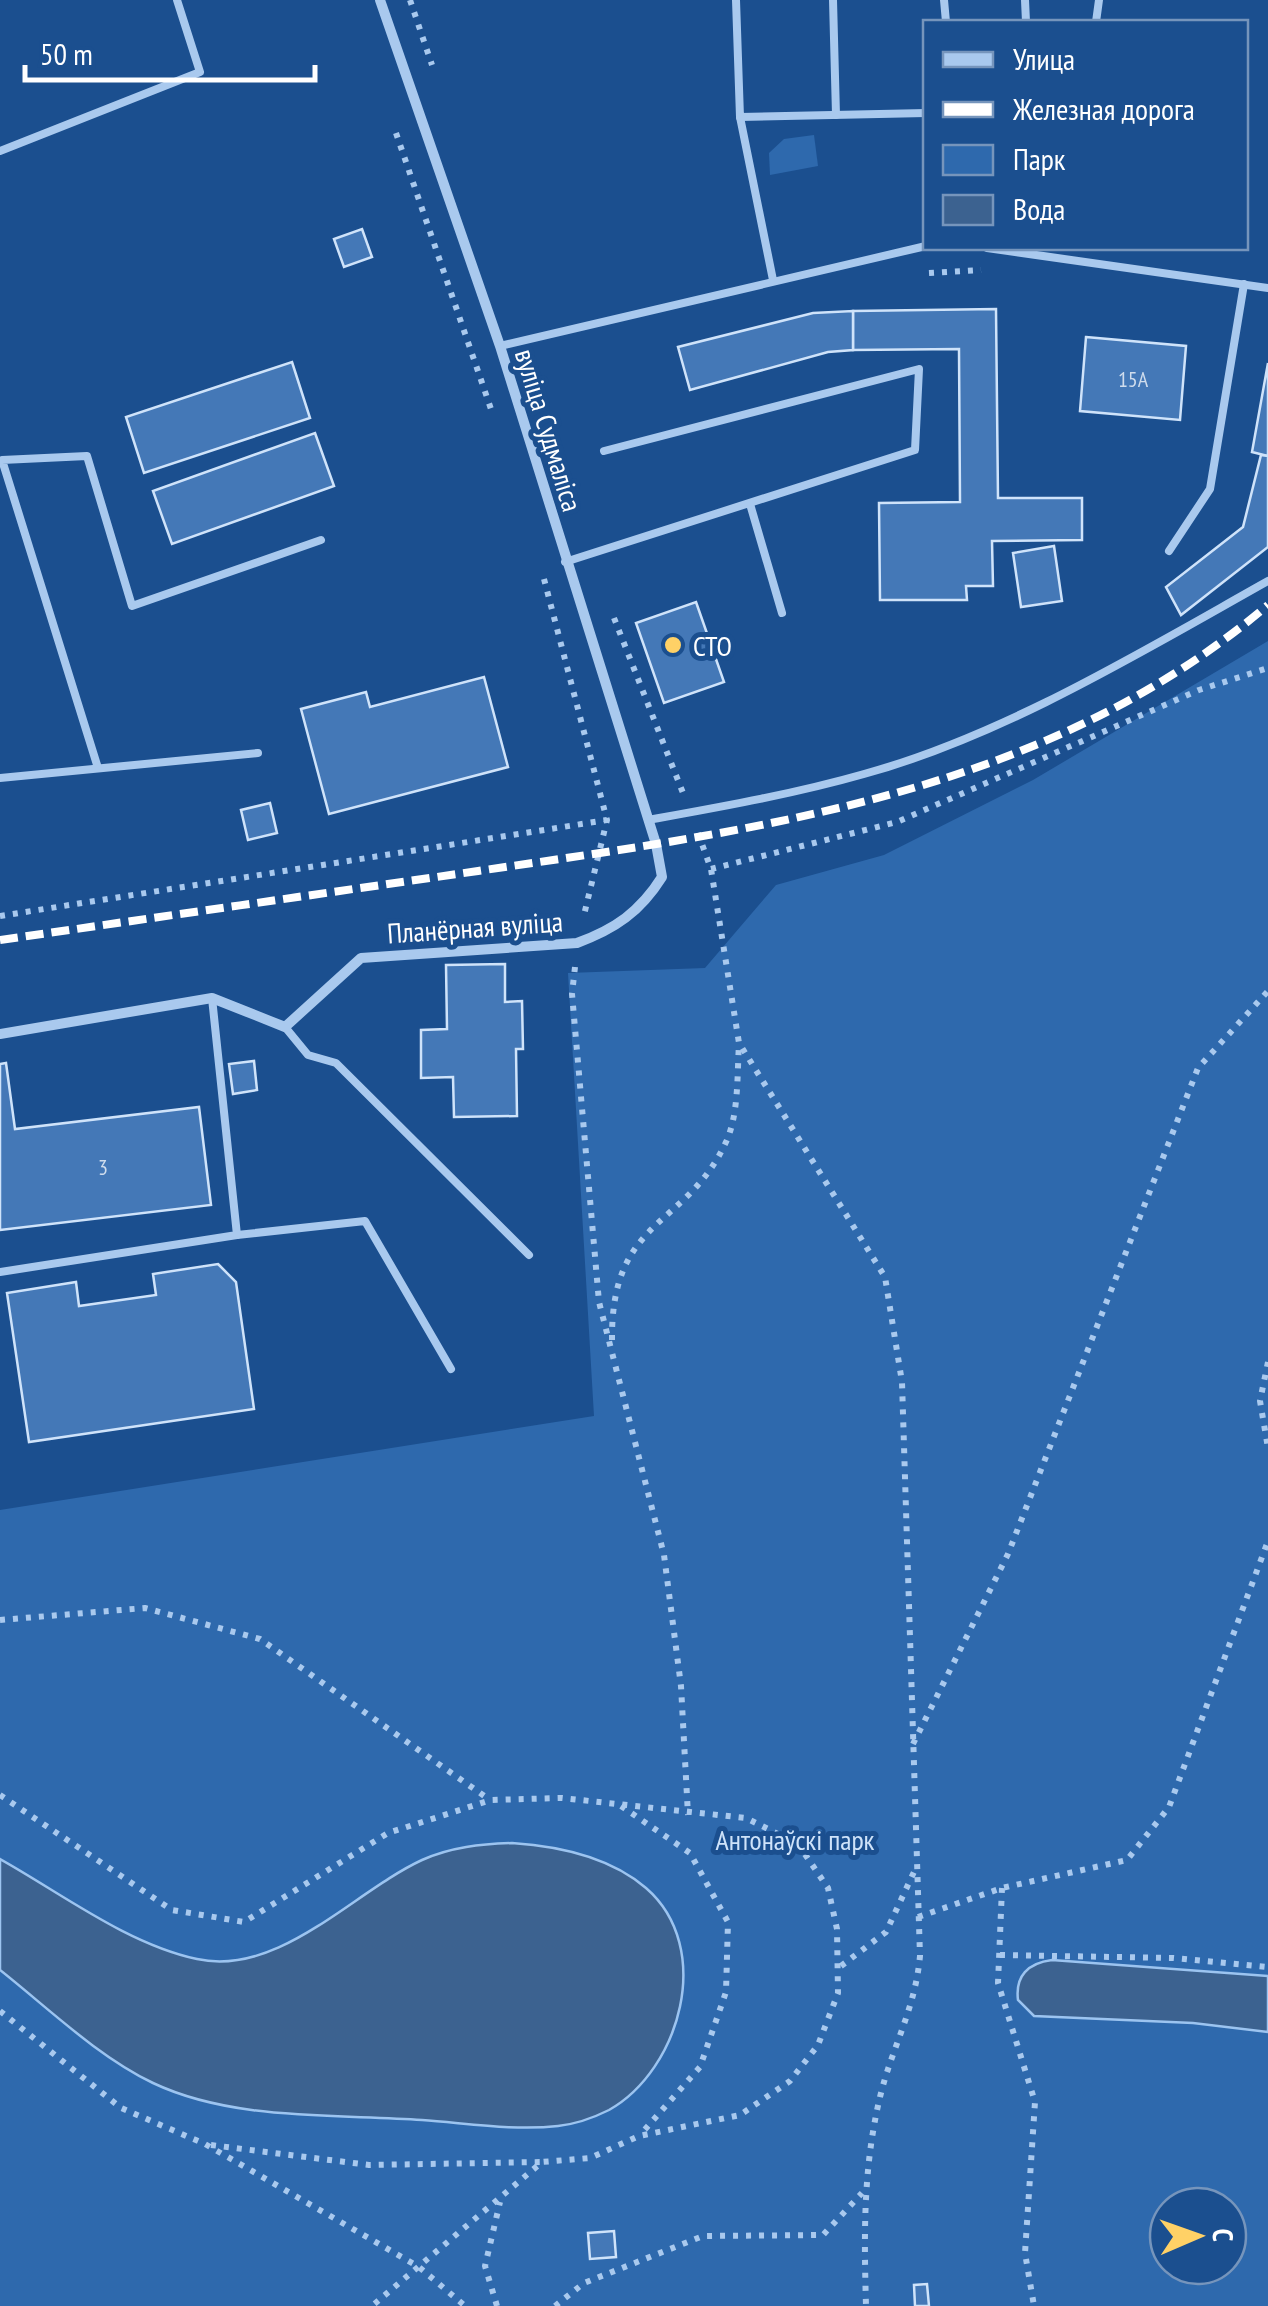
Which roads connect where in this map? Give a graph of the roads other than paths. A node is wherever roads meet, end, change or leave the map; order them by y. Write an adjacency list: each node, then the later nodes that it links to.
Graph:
1 (177, 0): 8 (lane)
2 (380, 0): 14 (street, вуліца Судмаліса)
3 (736, 0): 7 (lane)
4 (833, 0): 6 (lane)
5 (923, 112): 6 (lane)
6 (836, 115): 7 (lane)
7 (740, 117): 11 (lane)
8 (0, 151)
9 (923, 247): 11 (lane)
10 (1006, 250): 12 (lane)
11 (773, 280): 14 (lane)
12 (1244, 284): 13 (lane); 19 (lane)
13 (1268, 288)
14 (500, 346): 20 (street, вуліца Судмаліса)
15 (604, 451): 17 (lane)
16 (1, 458): 18 (lane); 24 (lane)
17 (750, 504): 20 (lane); 22 (lane)
18 (321, 540)
19 (1169, 552)
20 (566, 562): 26 (street, вуліца Судмаліса)
21 (1268, 581): 26 (lane)
22 (782, 613)
23 (258, 753): 24 (lane)
24 (98, 768): 25 (lane)
25 (0, 778)
26 (648, 820): 27 (street, вуліца Судмаліса)
27 (662, 877): 29 (street, Планёрная вуліца)
28 (212, 998): 29 (street); 30 (street); 31 (lane)
29 (285, 1027): 32 (lane)
30 (0, 1034)
31 (237, 1235): 33 (lane); 34 (lane)
32 (529, 1255)
33 (0, 1272)
34 (451, 1370)

